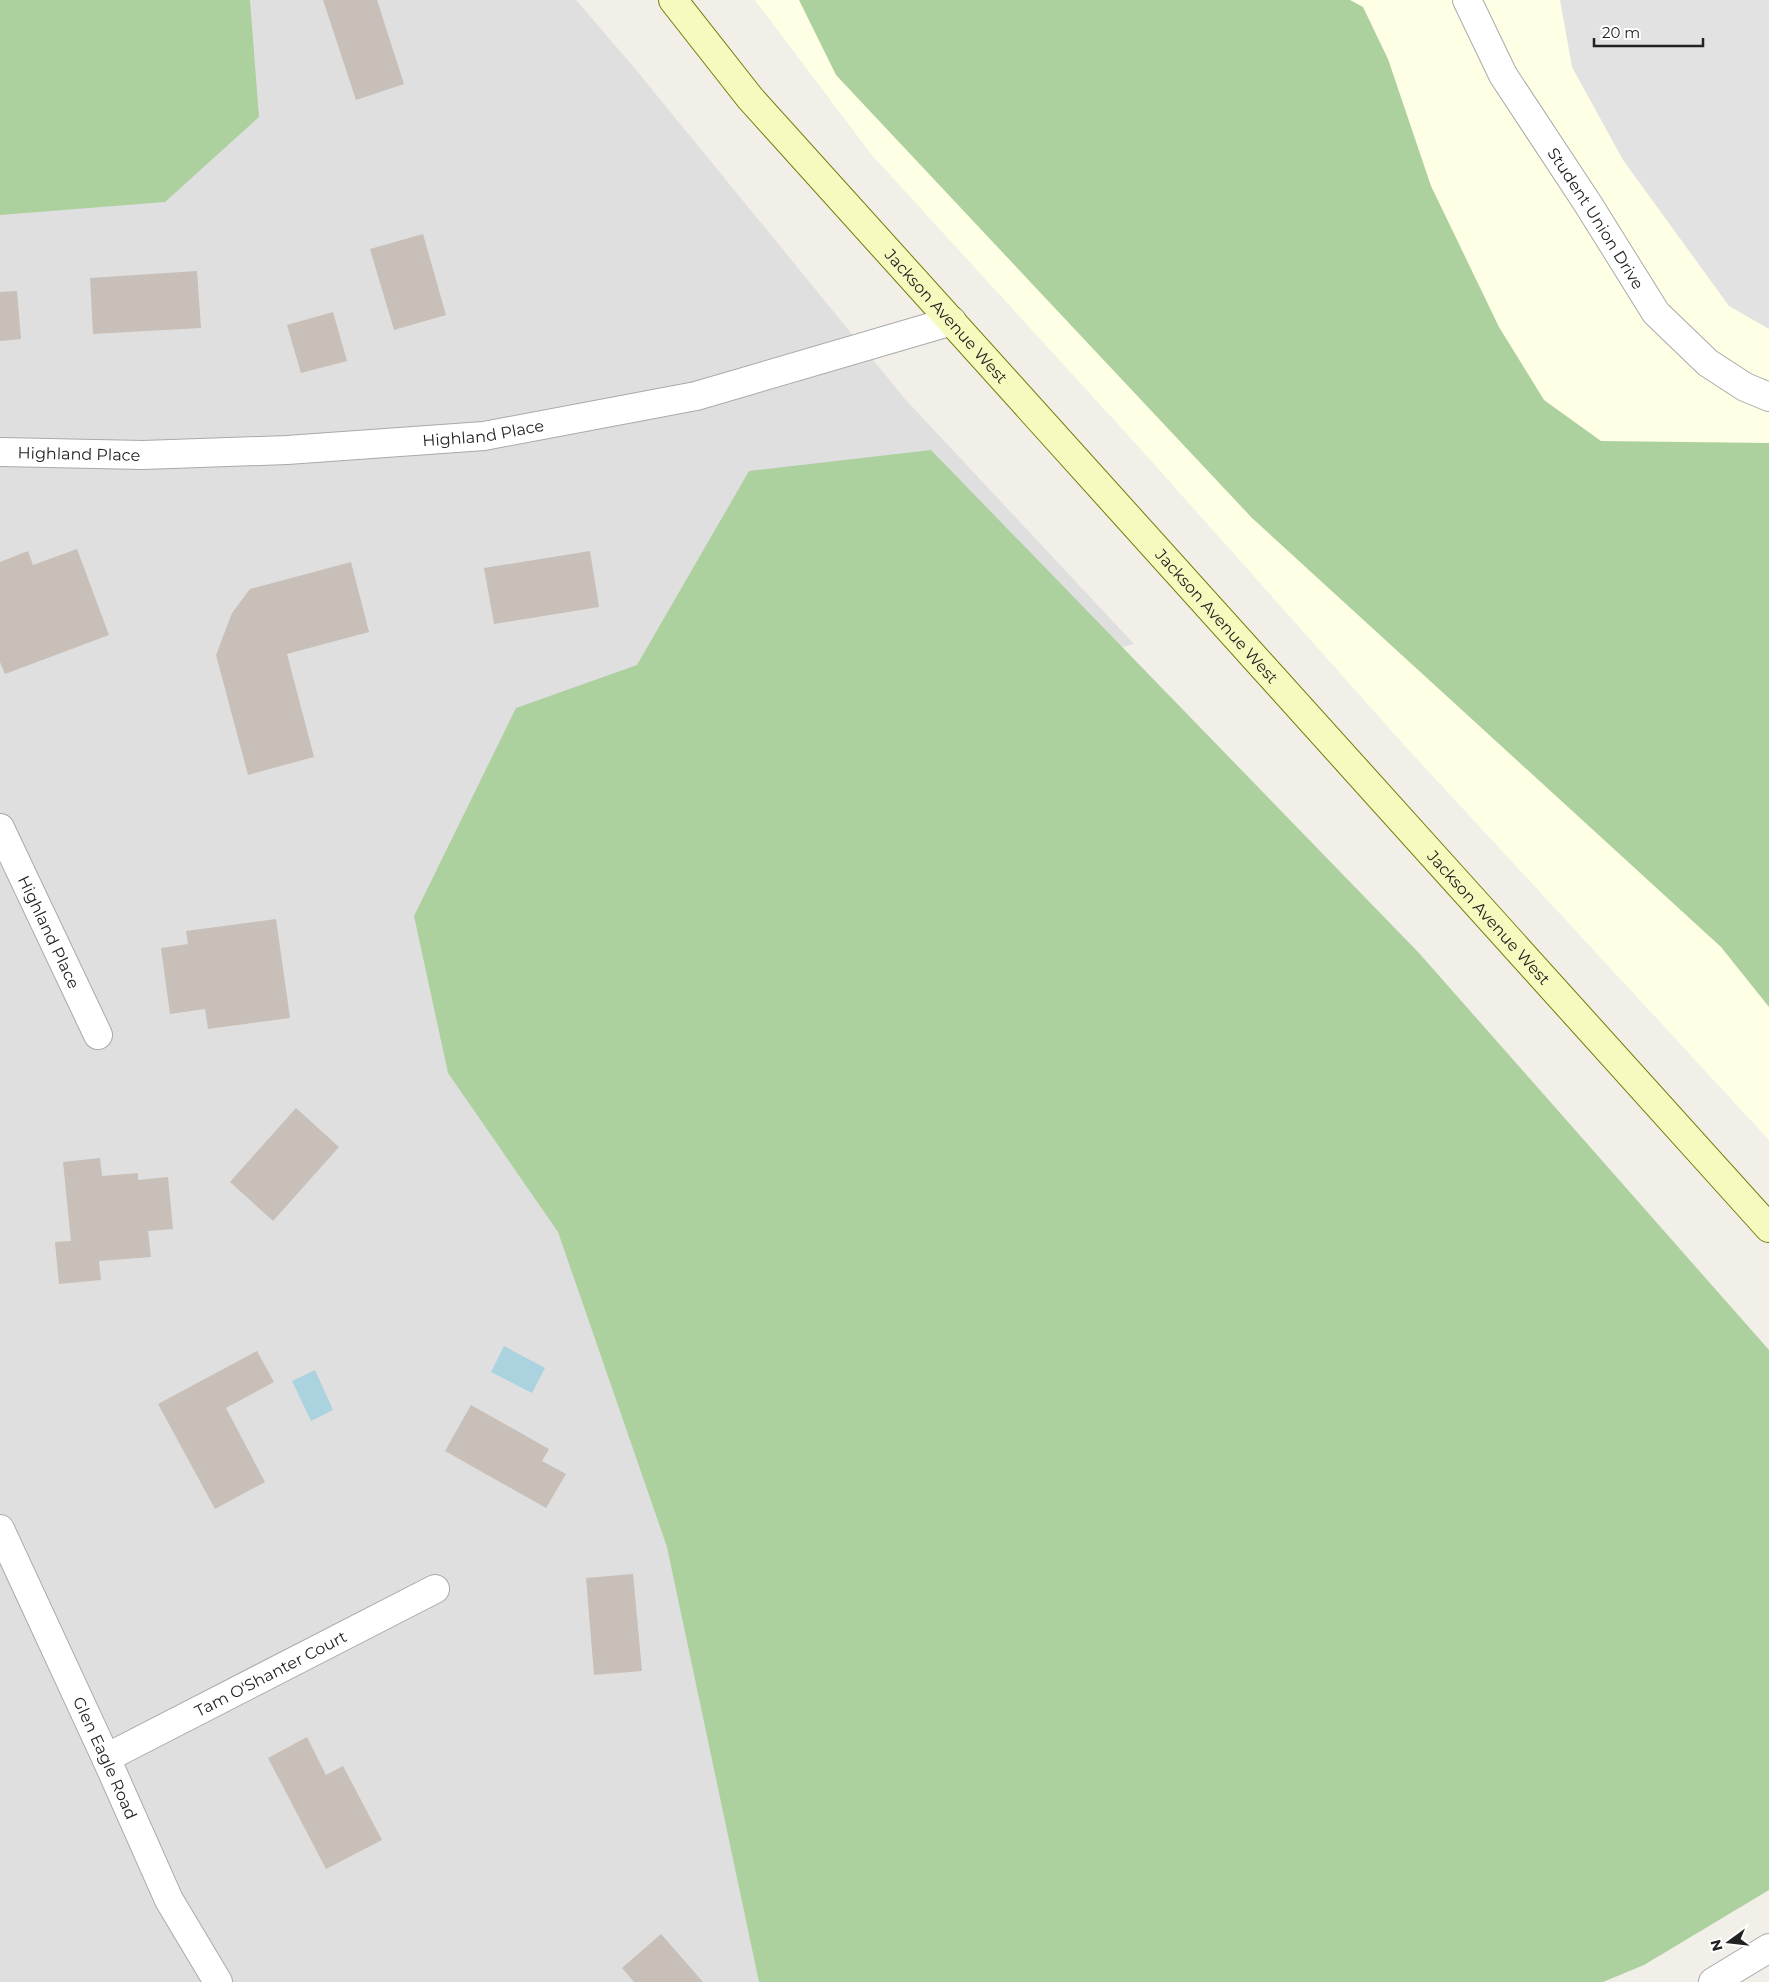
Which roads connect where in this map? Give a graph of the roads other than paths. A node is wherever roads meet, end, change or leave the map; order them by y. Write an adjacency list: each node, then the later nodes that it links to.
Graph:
1 (673, 0): 3 (main road, Jackson Avenue West)
2 (1467, 0): 4 (street, Student Union Drive)
3 (952, 321): 5 (street, Highland Place); 8 (main road, Jackson Avenue West)
4 (1769, 397)
5 (0, 452)
6 (0, 828): 7 (street, Highland Place)
7 (98, 1034)
8 (1769, 1228)
9 (0, 1529): 11 (street, Glen Eagle Road)
10 (435, 1589): 11 (street, Tam O'Shanter Court)
11 (106, 1758): 13 (street, Glen Eagle Road)
12 (1769, 1948): 14 (street)
13 (218, 1982)
14 (1713, 1982)

